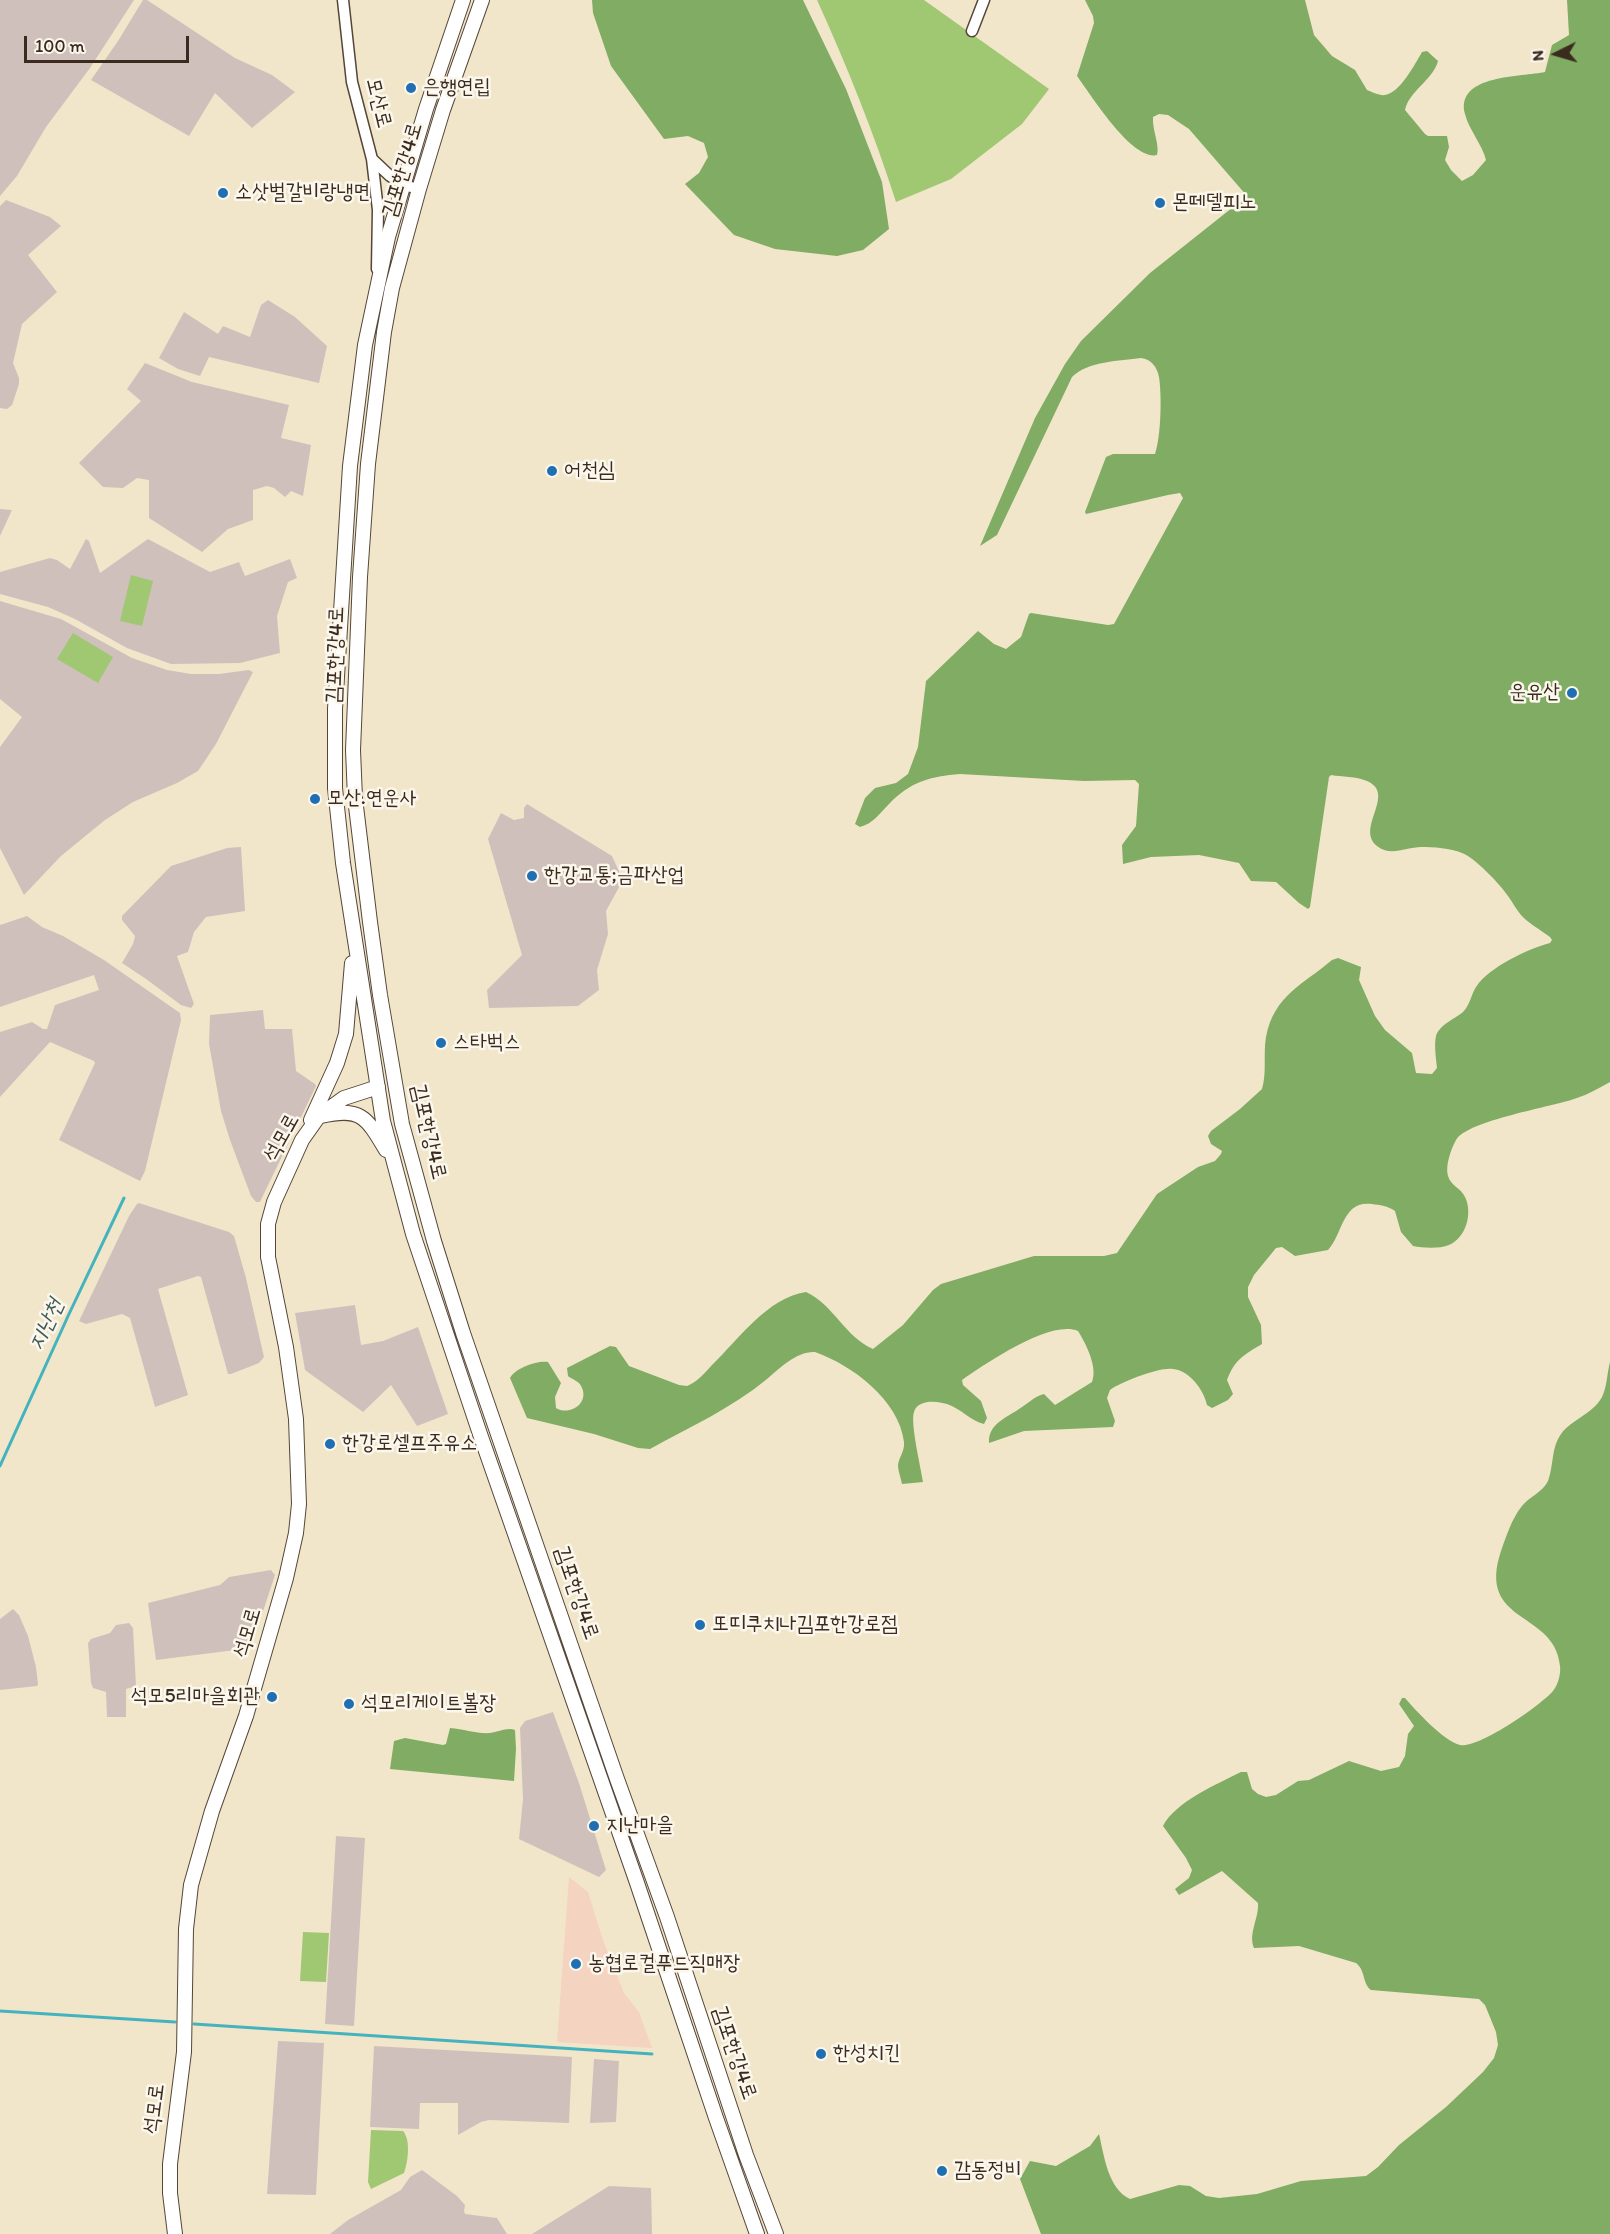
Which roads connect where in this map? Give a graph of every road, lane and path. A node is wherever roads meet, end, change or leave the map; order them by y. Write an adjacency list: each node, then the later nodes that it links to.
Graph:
1 (344, 0): 6 (street, 모산로)
2 (463, 0): 7 (street, 김포한강4로)
3 (482, 0): 8 (street, 김포한강4로)
4 (984, 0): 5 (street)
5 (972, 31)
6 (372, 159): 7 (street, 모산로); 9 (street)
7 (403, 184): 8 (street, 모산로); 9 (street, 김포한강4로)
8 (419, 189): 17 (street, 김포한강4로)
9 (376, 284): 10 (street, 김포한강4로)
10 (354, 943): 11 (street, 김포한강4로); 13 (street)
11 (378, 1087): 12 (street, 석모로); 14 (street, 김포한강4로)
12 (319, 1116): 13 (street, 석모로); 14 (street)
13 (302, 1140): 15 (street, 석모로)
14 (393, 1162): 16 (street, 김포한강4로)
15 (175, 2234)
16 (757, 2234)
17 (776, 2234)

